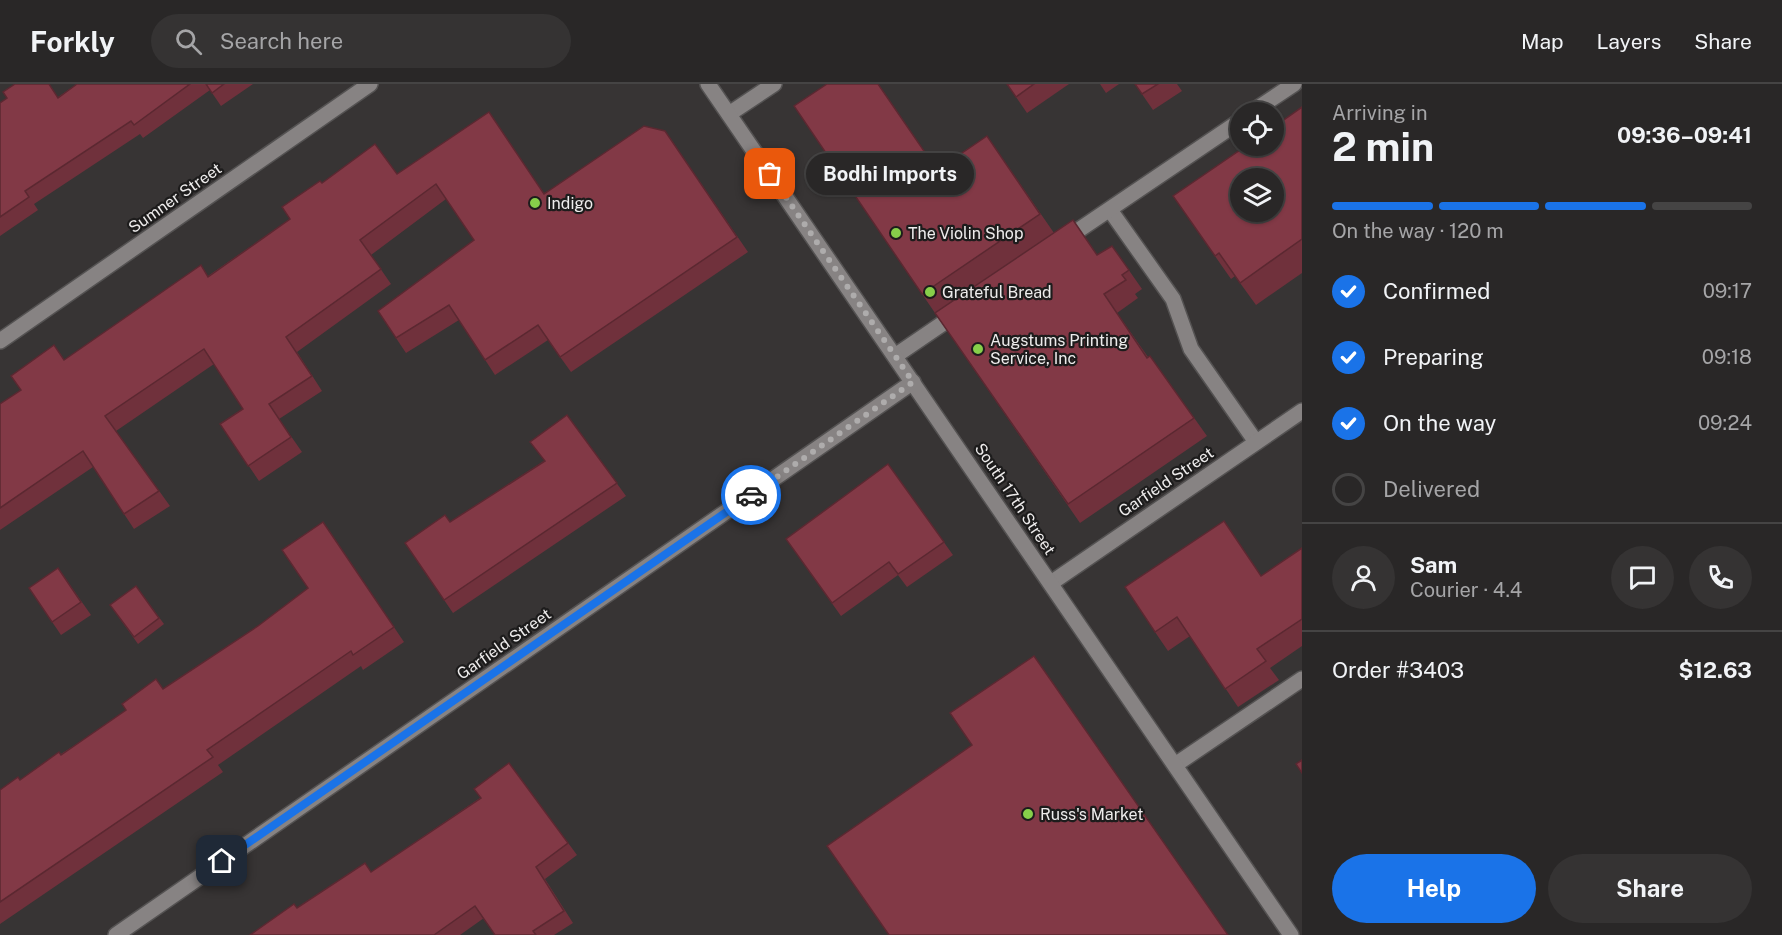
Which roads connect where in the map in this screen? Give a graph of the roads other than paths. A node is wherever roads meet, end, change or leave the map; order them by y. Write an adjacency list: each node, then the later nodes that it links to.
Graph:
1 (370, 84): 11 (street, Sumner Street)
2 (708, 84): 6 (street, South 17th Street)
3 (774, 84): 6 (street)
4 (1294, 84): 5 (street)
5 (1267, 102)
6 (729, 114): 12 (street, South 17th Street)
7 (1230, 128): 8 (street)
8 (1110, 210): 9 (street); 15 (street)
9 (1052, 249)
10 (967, 307): 12 (street)
11 (0, 341)
12 (895, 356): 13 (street, South 17th Street)
13 (913, 382): 16 (street, South 17th Street); 19 (street, Garfield Street)
14 (1302, 411): 15 (street, Garfield Street)
15 (1256, 442): 16 (street, Garfield Street)
16 (1051, 583): 18 (street, South 17th Street)
17 (1302, 679): 18 (street)
18 (1175, 765): 20 (street, South 17th Street)
19 (116, 935)
20 (1291, 935)

